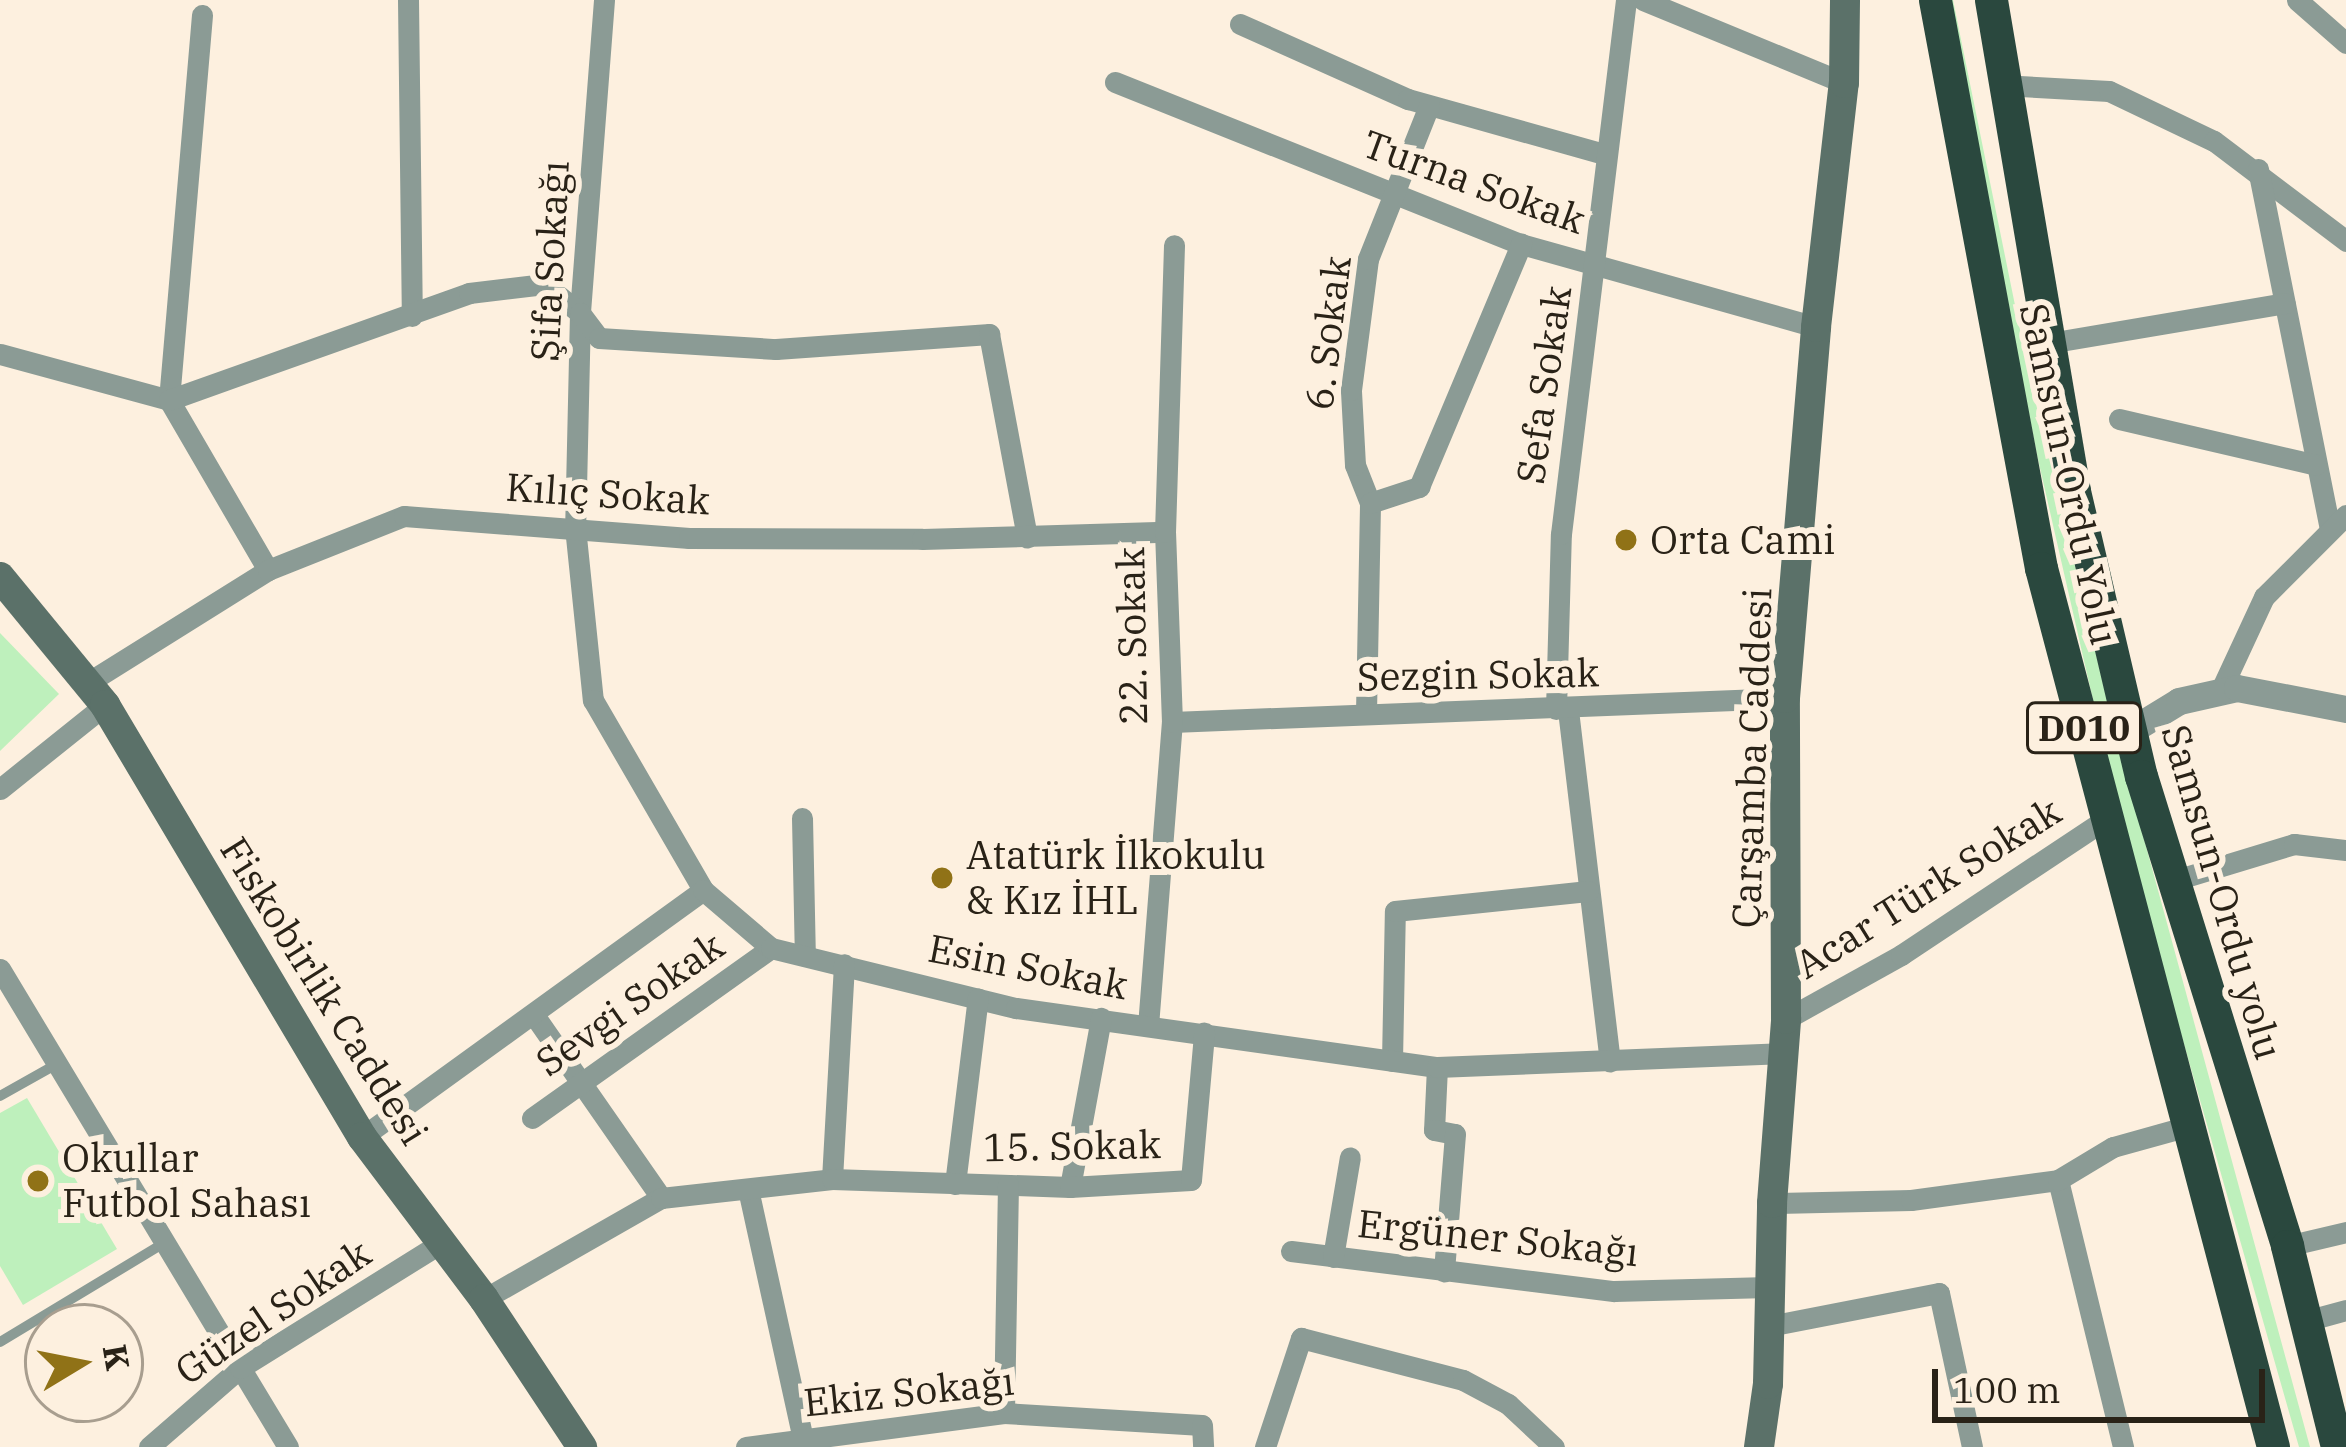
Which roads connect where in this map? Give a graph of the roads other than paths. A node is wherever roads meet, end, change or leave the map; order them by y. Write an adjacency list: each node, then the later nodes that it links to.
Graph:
1 (408, 0): 25 (street)
2 (604, 0): 24 (street, Şifa Sokağı)
3 (1626, 0): 16 (street, Sefa Sokak)
4 (1643, 0): 13 (street)
5 (1845, 0): 13 (main road, Çarşamba Caddesi)
6 (1935, 0): 49 (highway, Samsun-Ordu Yolu / D010)
7 (1991, 0): 14 (highway, Samsun-Ordu yolu / D010)
8 (2297, 0): 11 (street)
9 (202, 15): 29 (street)
10 (1240, 24): 15 (street)
11 (2346, 44)
12 (1115, 82): 18 (street, Turna Sokak)
13 (1844, 83): 26 (main road, Çarşamba Caddesi)
14 (2001, 85): 17 (street); 27 (highway, Samsun-Ordu yolu / D010)
15 (1429, 106): 16 (street); 18 (street, 6. Sokak)
16 (1604, 154): 22 (street, Sefa Sokak)
17 (2258, 169): 19 (street); 23 (street)
18 (1396, 196): 21 (street, Turna Sokak); 32 (street, 6. Sokak)
19 (2346, 242)
20 (1174, 244): 35 (street, 22. Sokak)
21 (1521, 244): 22 (street, Turna Sokak); 32 (street)
22 (1596, 265): 26 (street, Turna Sokak); 42 (street, Sefa Sokak)
23 (2285, 303): 27 (street); 31 (street)
24 (580, 313): 25 (street); 34 (street, Şifa Sokağı); 36 (street)
25 (412, 316): 29 (street)
26 (1816, 327): 41 (main road, Çarşamba Caddesi)
27 (2049, 344): 46 (highway, Samsun-Ordu yolu / D010)
28 (0, 354): 29 (street)
29 (169, 400): 37 (street)
30 (2119, 418): 31 (street)
31 (2316, 465): 33 (street)
32 (1370, 503): 44 (street, 6. Sokak)
33 (2338, 522): 40 (street)
34 (575, 527): 36 (street, Kılıç Sokak); 37 (street, Kılıç Sokak); 52 (street, Şifa Sokağı)
35 (1165, 532): 36 (street, Kılıç Sokak); 45 (street, 22. Sokak)
36 (1027, 538)
37 (268, 570): 39 (street, Kılıç Sokak)
38 (0, 577): 39 (main road, Fiskobirlik Caddesi)
39 (97, 694): 47 (street, Kılıç Sokak); 73 (main road, Fiskobirlik Caddesi)
40 (2219, 694): 43 (street); 46 (street)
41 (1785, 698): 42 (street, Sezgin Sokak); 61 (main road, Çarşamba Caddesi)
42 (1562, 709): 44 (street, Sezgin Sokak); 53 (street, Sefa Sokak)
43 (2346, 709)
44 (1366, 713): 45 (street, Sezgin Sokak)
45 (1172, 722): 62 (street, 22. Sokak)
46 (2130, 731): 51 (highway, Samsun-Ordu yolu / D010)
47 (0, 789)
48 (802, 818): 55 (street)
49 (2109, 818): 61 (street, Acar Türk Sokak); 72 (highway, Samsun-Ordu Yolu / D010)
50 (2346, 850): 51 (street)
51 (2169, 882): 86 (highway, Samsun-Ordu yolu / D010)
52 (703, 890): 54 (street, Esin Sokak); 59 (street)
53 (1588, 891): 65 (street); 66 (street, Sefa Sokak)
54 (771, 949): 55 (street, Esin Sokak); 69 (street, Sevgi Sokak)
55 (805, 956): 56 (street, Esin Sokak)
56 (844, 964): 58 (street, Esin Sokak); 75 (street)
57 (0, 969): 67 (street)
58 (978, 998): 60 (street, Esin Sokak); 77 (street)
59 (534, 1015): 69 (street); 73 (street)
60 (1101, 1018): 62 (street, Esin Sokak); 79 (street)
61 (1786, 1019): 64 (main road, Çarşamba Caddesi)
62 (1148, 1026): 63 (street, Esin Sokak)
63 (1204, 1033): 65 (street, Esin Sokak); 79 (street, 15. Sokak)
64 (1783, 1053): 66 (street, Esin Sokak); 82 (main road, Çarşamba Caddesi)
65 (1392, 1061): 68 (street, Esin Sokak)
66 (1610, 1062): 68 (street, Esin Sokak)
67 (57, 1064): 70 (lane); 84 (street)
68 (1437, 1066): 89 (street)
69 (582, 1082): 71 (street, Sevgi Sokak); 81 (street)
70 (0, 1096)
71 (532, 1118)
72 (2185, 1127): 76 (street); 110 (highway, Samsun-Ordu Yolu / D010)
73 (362, 1137): 85 (main road, Fiskobirlik Caddesi)
74 (1350, 1157): 88 (street)
75 (832, 1180): 77 (street, 15. Sokak); 80 (street, 15. Sokak)
76 (2058, 1180): 82 (street); 109 (street)
77 (955, 1184): 78 (street, 15. Sokak)
78 (1009, 1186): 79 (street, 15. Sokak); 97 (street)
79 (1070, 1187)
80 (748, 1189): 81 (street, 15. Sokak); 98 (street)
81 (661, 1198): 91 (street)
82 (1772, 1203): 90 (main road, Çarşamba Caddesi)
83 (2346, 1232): 86 (street)
84 (164, 1243): 95 (lane); 96 (street)
85 (441, 1243): 91 (main road, Fiskobirlik Caddesi); 96 (street, Güzel Sokak)
86 (2287, 1246): 93 (highway, Samsun-Ordu yolu / D010)
87 (1292, 1251): 88 (street, Ergüner Sokağı)
88 (1333, 1257): 89 (street, Ergüner Sokağı)
89 (1444, 1273): 90 (street, Ergüner Sokağı)
90 (1769, 1287): 94 (main road, Çarşamba Caddesi)
91 (484, 1300): 102 (main road, Fiskobirlik Caddesi)
92 (2346, 1310): 93 (street)
93 (2302, 1322): 99 (highway, Samsun-Ordu yolu / D010)
94 (1769, 1326): 107 (main road, Çarşamba Caddesi); 108 (street)
95 (0, 1342)
96 (240, 1368): 100 (street, Güzel Sokak); 101 (street)
97 (1004, 1413): 98 (street, Ekiz Sokağı); 104 (street, Ekiz Sokağı)
98 (802, 1439): 103 (street, Ekiz Sokağı)
99 (2340, 1442)
100 (149, 1447)
101 (288, 1447)
102 (582, 1447)
103 (746, 1447)
104 (1203, 1447)
105 (1265, 1447): 106 (street)
106 (1553, 1447)
107 (1759, 1447)
108 (1972, 1447)
109 (2123, 1447)
110 (2273, 1447)

